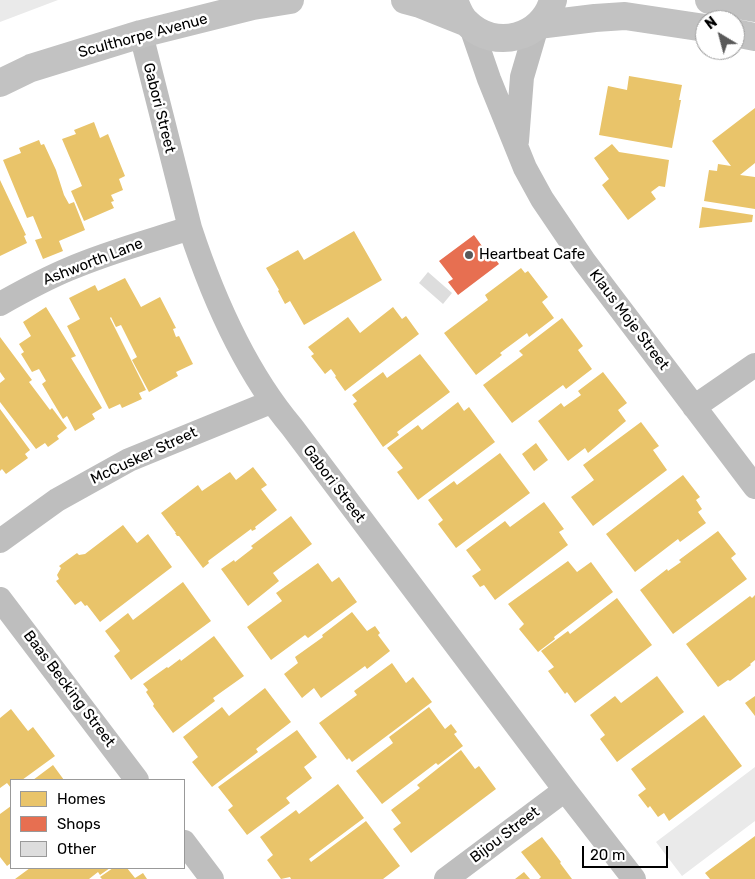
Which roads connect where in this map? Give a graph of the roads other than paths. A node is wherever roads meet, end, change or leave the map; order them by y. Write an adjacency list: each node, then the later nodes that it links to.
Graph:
1 (290, 0): 9 (street, Sculthorpe Avenue)
2 (405, 0): 6 (street)
3 (553, 0): 7 (street)
4 (709, 0): 5 (street)
5 (755, 8)
6 (463, 16): 7 (street); 11 (street, Klaus Moje Street)
7 (538, 26): 8 (street); 11 (street, Klaus Moje Street)
8 (695, 26)
9 (141, 34): 10 (street, Sculthorpe Avenue); 12 (street, Gabori Street)
10 (0, 83)
11 (516, 145): 16 (street, Klaus Moje Street)
12 (190, 228): 13 (street, Ashworth Lane); 15 (street, Gabori Street)
13 (0, 304)
14 (755, 365): 16 (street)
15 (271, 402): 18 (street, McCusker Street); 21 (street, Gabori Street)
16 (694, 407): 17 (street, Klaus Moje Street)
17 (755, 488)
18 (0, 541)
19 (0, 599): 20 (street, Baas Becking Street)
20 (136, 779)
21 (565, 790): 24 (street, Bijou Street); 25 (street, Gabori Street)
22 (185, 843): 23 (street)
23 (212, 879)
24 (446, 879)
25 (634, 879)

